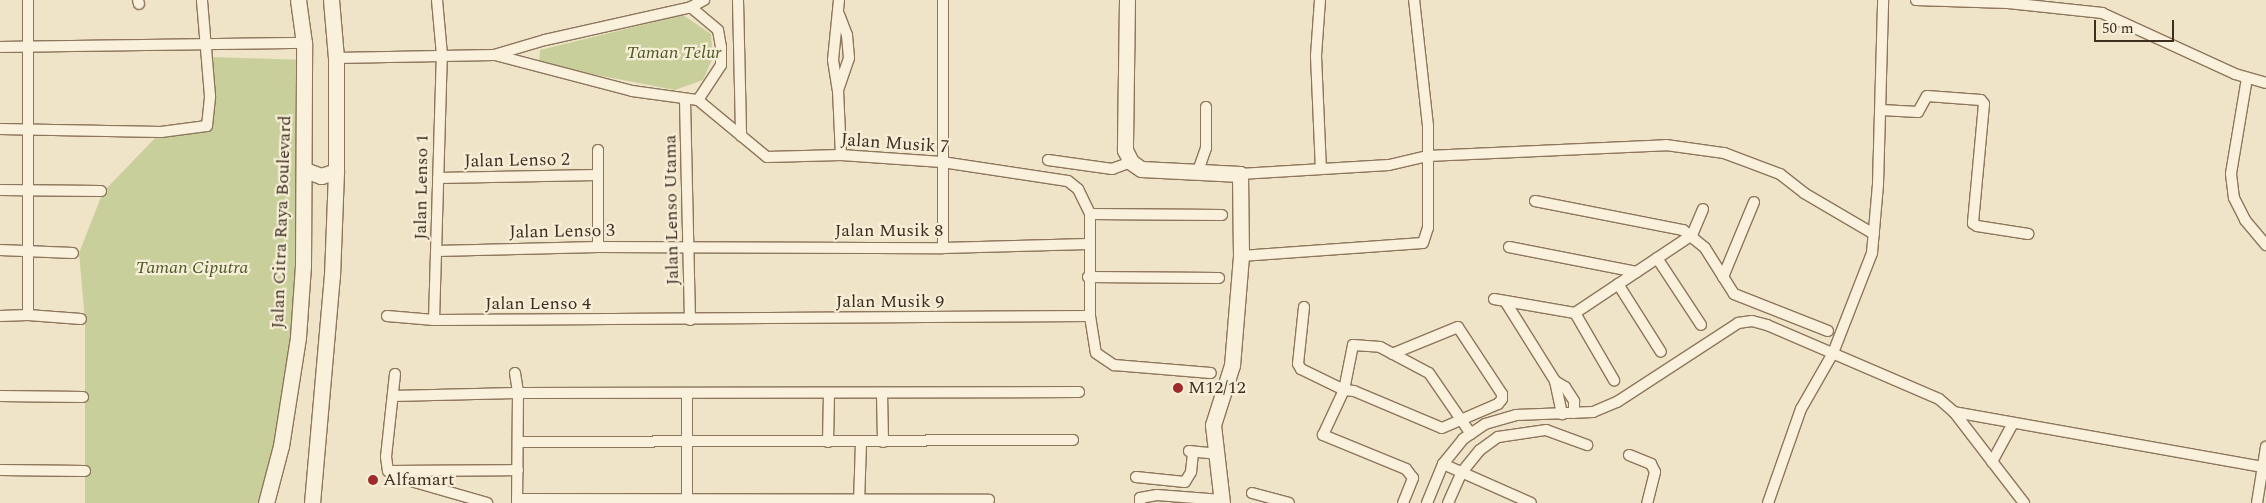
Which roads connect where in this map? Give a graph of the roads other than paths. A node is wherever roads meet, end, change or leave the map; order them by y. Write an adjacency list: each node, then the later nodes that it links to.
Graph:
1 (28, 0): 20 (street)
2 (202, 0): 18 (street)
3 (298, 0): 17 (main road, Jalan Citra Raya Boulevard)
4 (331, 0): 23 (main road)
5 (437, 0): 21 (street, Jalan Lenso 1)
6 (704, 0): 15 (street)
7 (738, 0): 33 (street)
8 (839, 0): 16 (street)
9 (943, 0): 38 (street)
10 (1127, 0): 39 (main road)
11 (1320, 0): 40 (street)
12 (1414, 0): 36 (street)
13 (1884, 0): 30 (street)
14 (1916, 0): 24 (street)
15 (691, 3): 22 (street); 28 (street)
16 (838, 14): 26 (street); 26 (street)
17 (304, 43): 18 (street); 41 (main road, Jalan Citra Raya Boulevard)
18 (208, 46): 20 (street); 32 (street)
19 (0, 47): 20 (street)
20 (29, 47): 32 (street)
21 (442, 55): 22 (street); 23 (street); 46 (street, Jalan Lenso 1)
22 (494, 55): 27 (street)
23 (336, 58): 42 (main road)
24 (2247, 78): 25 (street); 59 (street)
25 (2266, 83)
26 (838, 90): 35 (street)
27 (685, 100): 28 (street); 60 (street, Jalan Lenso Utama)
28 (698, 100): 33 (street, Jalan Musik 7)
29 (1206, 107): 43 (street)
30 (1881, 110): 55 (street); 56 (street)
31 (0, 129): 32 (street)
32 (28, 129): 48 (street)
33 (741, 136): 35 (street, Jalan Musik 7)
34 (598, 150): 45 (street)
35 (841, 155): 38 (street, Jalan Musik 7)
36 (1427, 156): 40 (street); 55 (street); 68 (street)
37 (1048, 160): 39 (street)
38 (942, 162): 53 (street, Jalan Musik 7); 63 (street)
39 (1131, 162): 43 (main road)
40 (1321, 169): 44 (street)
41 (305, 170): 42 (main road); 132 (main road, Jalan Citra Raya Boulevard)
42 (336, 171): 131 (main road)
43 (1197, 174): 44 (main road)
44 (1240, 174): 68 (main road)
45 (597, 175): 46 (street, Jalan Lenso 2); 61 (street)
46 (438, 178): 67 (street, Jalan Lenso 1)
47 (0, 190): 48 (street)
48 (28, 190): 49 (street); 65 (street)
49 (101, 192)
50 (1535, 201): 57 (street)
51 (1754, 202): 72 (street)
52 (1702, 209): 57 (street)
53 (1090, 214): 54 (street); 58 (street)
54 (1222, 215)
55 (1874, 234): 89 (street)
56 (2028, 234)
57 (1692, 235): 69 (street); 72 (street)
58 (1088, 244): 63 (street, Jalan Musik 8); 71 (street)
59 (2266, 245)
60 (689, 246): 61 (street, Jalan Lenso 3); 63 (street, Jalan Musik 8); 85 (street, Jalan Lenso Utama)
61 (598, 247): 67 (street, Jalan Lenso 3)
62 (1510, 247): 70 (street)
63 (943, 248)
64 (0, 250): 65 (street)
65 (27, 250): 66 (street); 79 (street)
66 (72, 252)
67 (436, 252): 84 (street, Jalan Lenso 1)
68 (1241, 256): 119 (main road)
69 (1657, 258): 70 (street); 86 (street)
70 (1637, 272): 74 (street)
71 (1088, 277): 73 (street); 82 (street)
72 (1723, 277): 87 (street)
73 (1219, 278)
74 (1618, 284): 78 (street); 88 (street)
75 (1494, 299): 76 (street)
76 (1505, 301): 78 (street); 95 (street)
77 (1304, 307): 96 (street)
78 (1575, 312): 94 (street)
79 (28, 315): 80 (street); 83 (street)
80 (0, 316)
81 (387, 316): 84 (street, Jalan Lenso 4)
82 (1090, 316): 85 (street, Jalan Musik 9); 92 (street)
83 (81, 319)
84 (434, 320): 85 (street, Jalan Lenso 4)
85 (690, 320)
86 (1701, 325)
87 (1828, 331)
88 (1661, 352)
89 (1833, 353): 105 (street); 106 (street); 147 (street)
90 (1392, 354): 96 (street); 108 (street); 108 (street)
91 (515, 373): 98 (street)
92 (1211, 373)
93 (395, 374): 103 (street)
94 (1614, 380)
95 (1555, 381): 106 (street); 107 (street)
96 (1344, 390): 108 (street); 142 (street)
97 (1079, 392): 100 (street)
98 (518, 393): 101 (street); 103 (street); 112 (street)
99 (830, 393): 100 (street); 101 (street); 113 (street)
100 (882, 393): 115 (street)
101 (687, 395): 116 (street)
102 (0, 396): 104 (street)
103 (392, 396): 127 (street)
104 (83, 397)
105 (1954, 412): 109 (street); 121 (street)
106 (1574, 413): 107 (street)
107 (1562, 414): 110 (street)
108 (1461, 420): 110 (street)
109 (2013, 423): 121 (street); 123 (street)
110 (1470, 434): 122 (street)
111 (1073, 440): 115 (street)
112 (518, 442): 116 (street); 125 (street)
113 (828, 442): 114 (street); 116 (street)
114 (861, 442): 115 (street); 136 (street)
115 (883, 442)
116 (687, 444): 135 (street)
117 (1587, 445): 128 (street)
118 (2266, 447): 123 (street)
119 (1218, 454): 129 (street); 137 (main road)
120 (1628, 455): 146 (street)
121 (1992, 462): 148 (street)
122 (1444, 464): 128 (street); 143 (street)
123 (2262, 467): 149 (street)
124 (0, 470): 126 (street)
125 (518, 470): 127 (street); 134 (street)
126 (85, 471)
127 (388, 471): 139 (street)
128 (1462, 472): 144 (street); 145 (street)
129 (1136, 478)
130 (1252, 493): 141 (street)
131 (312, 496): 138 (main road)
132 (271, 500)
133 (989, 500): 136 (street)
134 (517, 501): 135 (street)
135 (687, 501): 136 (street)
136 (859, 501)
137 (1222, 501): 140 (street)
138 (301, 503)
139 (487, 503)
140 (1140, 503)
141 (1289, 503)
142 (1402, 503)
143 (1428, 503)
144 (1448, 503)
145 (1531, 503)
146 (1648, 503)
147 (1768, 503)
148 (2024, 503)
149 (2257, 503)

